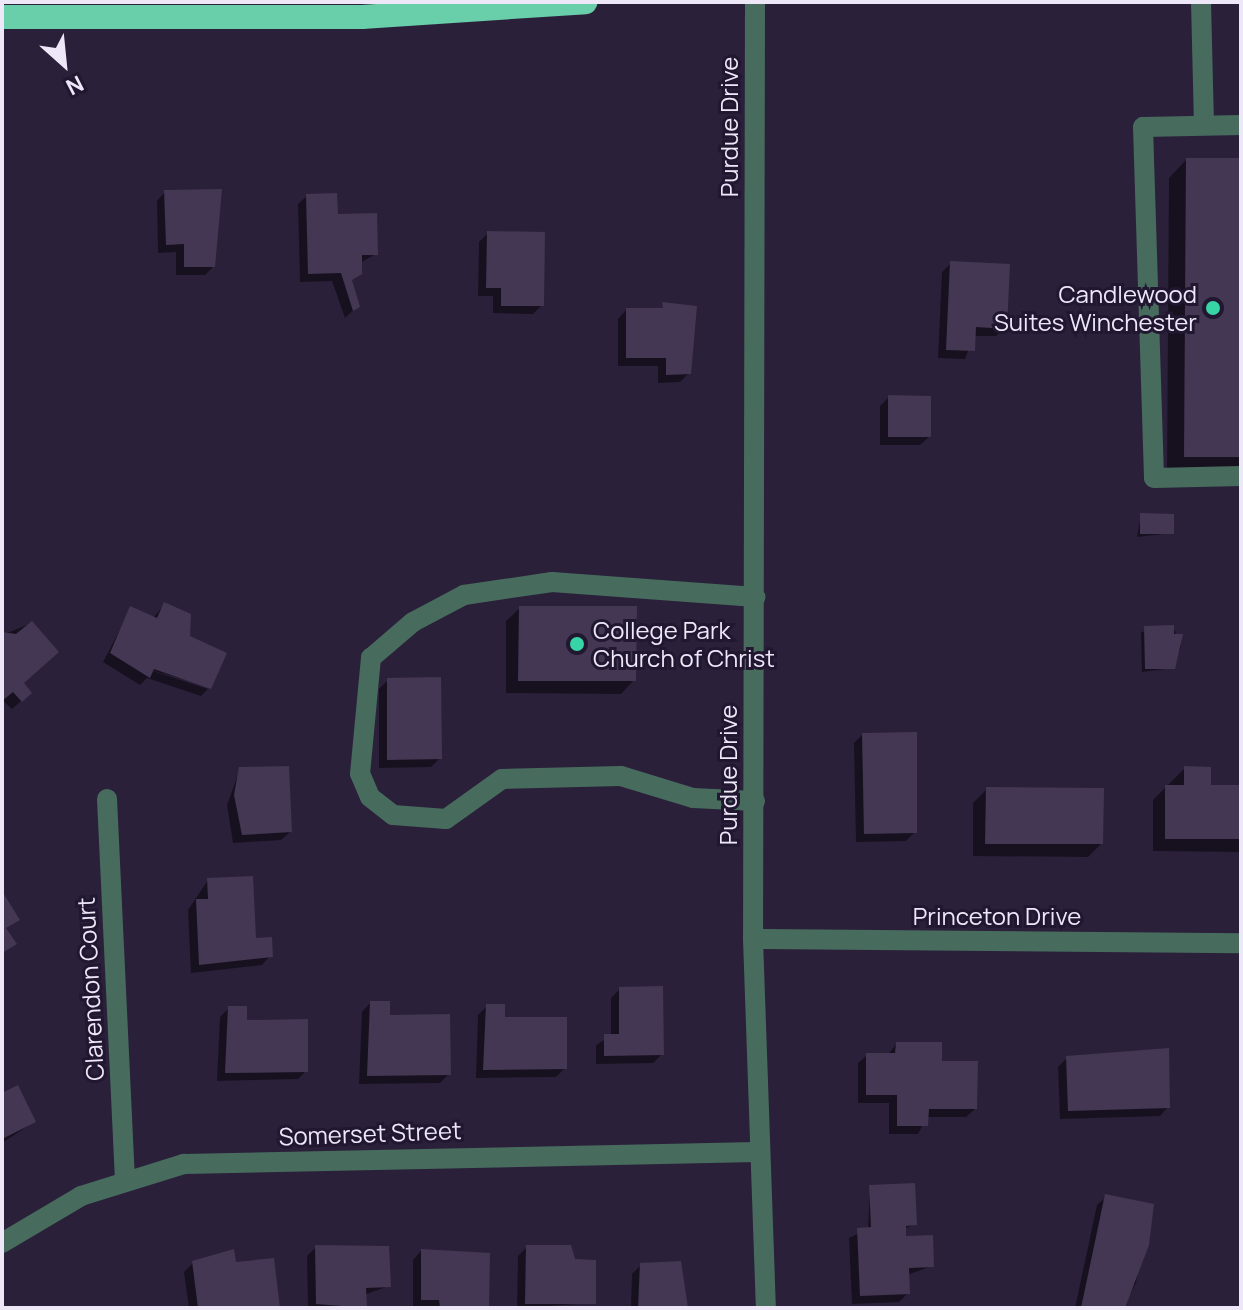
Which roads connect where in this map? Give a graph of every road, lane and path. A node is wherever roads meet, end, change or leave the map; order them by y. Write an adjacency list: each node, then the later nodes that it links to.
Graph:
1 (585, 2): 4 (highway)
2 (755, 2): 8 (street, Purdue Drive)
3 (1201, 2): 5 (street)
4 (2, 17)
5 (1204, 124): 6 (street); 7 (street)
6 (1241, 125)
7 (1241, 476)
8 (755, 597): 10 (street, Purdue Drive); 10 (street)
9 (107, 799): 14 (street, Clarendon Court)
10 (755, 801): 11 (street, Purdue Drive)
11 (753, 939): 12 (street, Princeton Drive); 13 (street, Purdue Drive)
12 (1241, 943)
13 (757, 1152): 14 (street, Somerset Street); 16 (street, Purdue Drive)
14 (125, 1177): 15 (street, Somerset Street)
15 (2, 1243)
16 (766, 1308)

